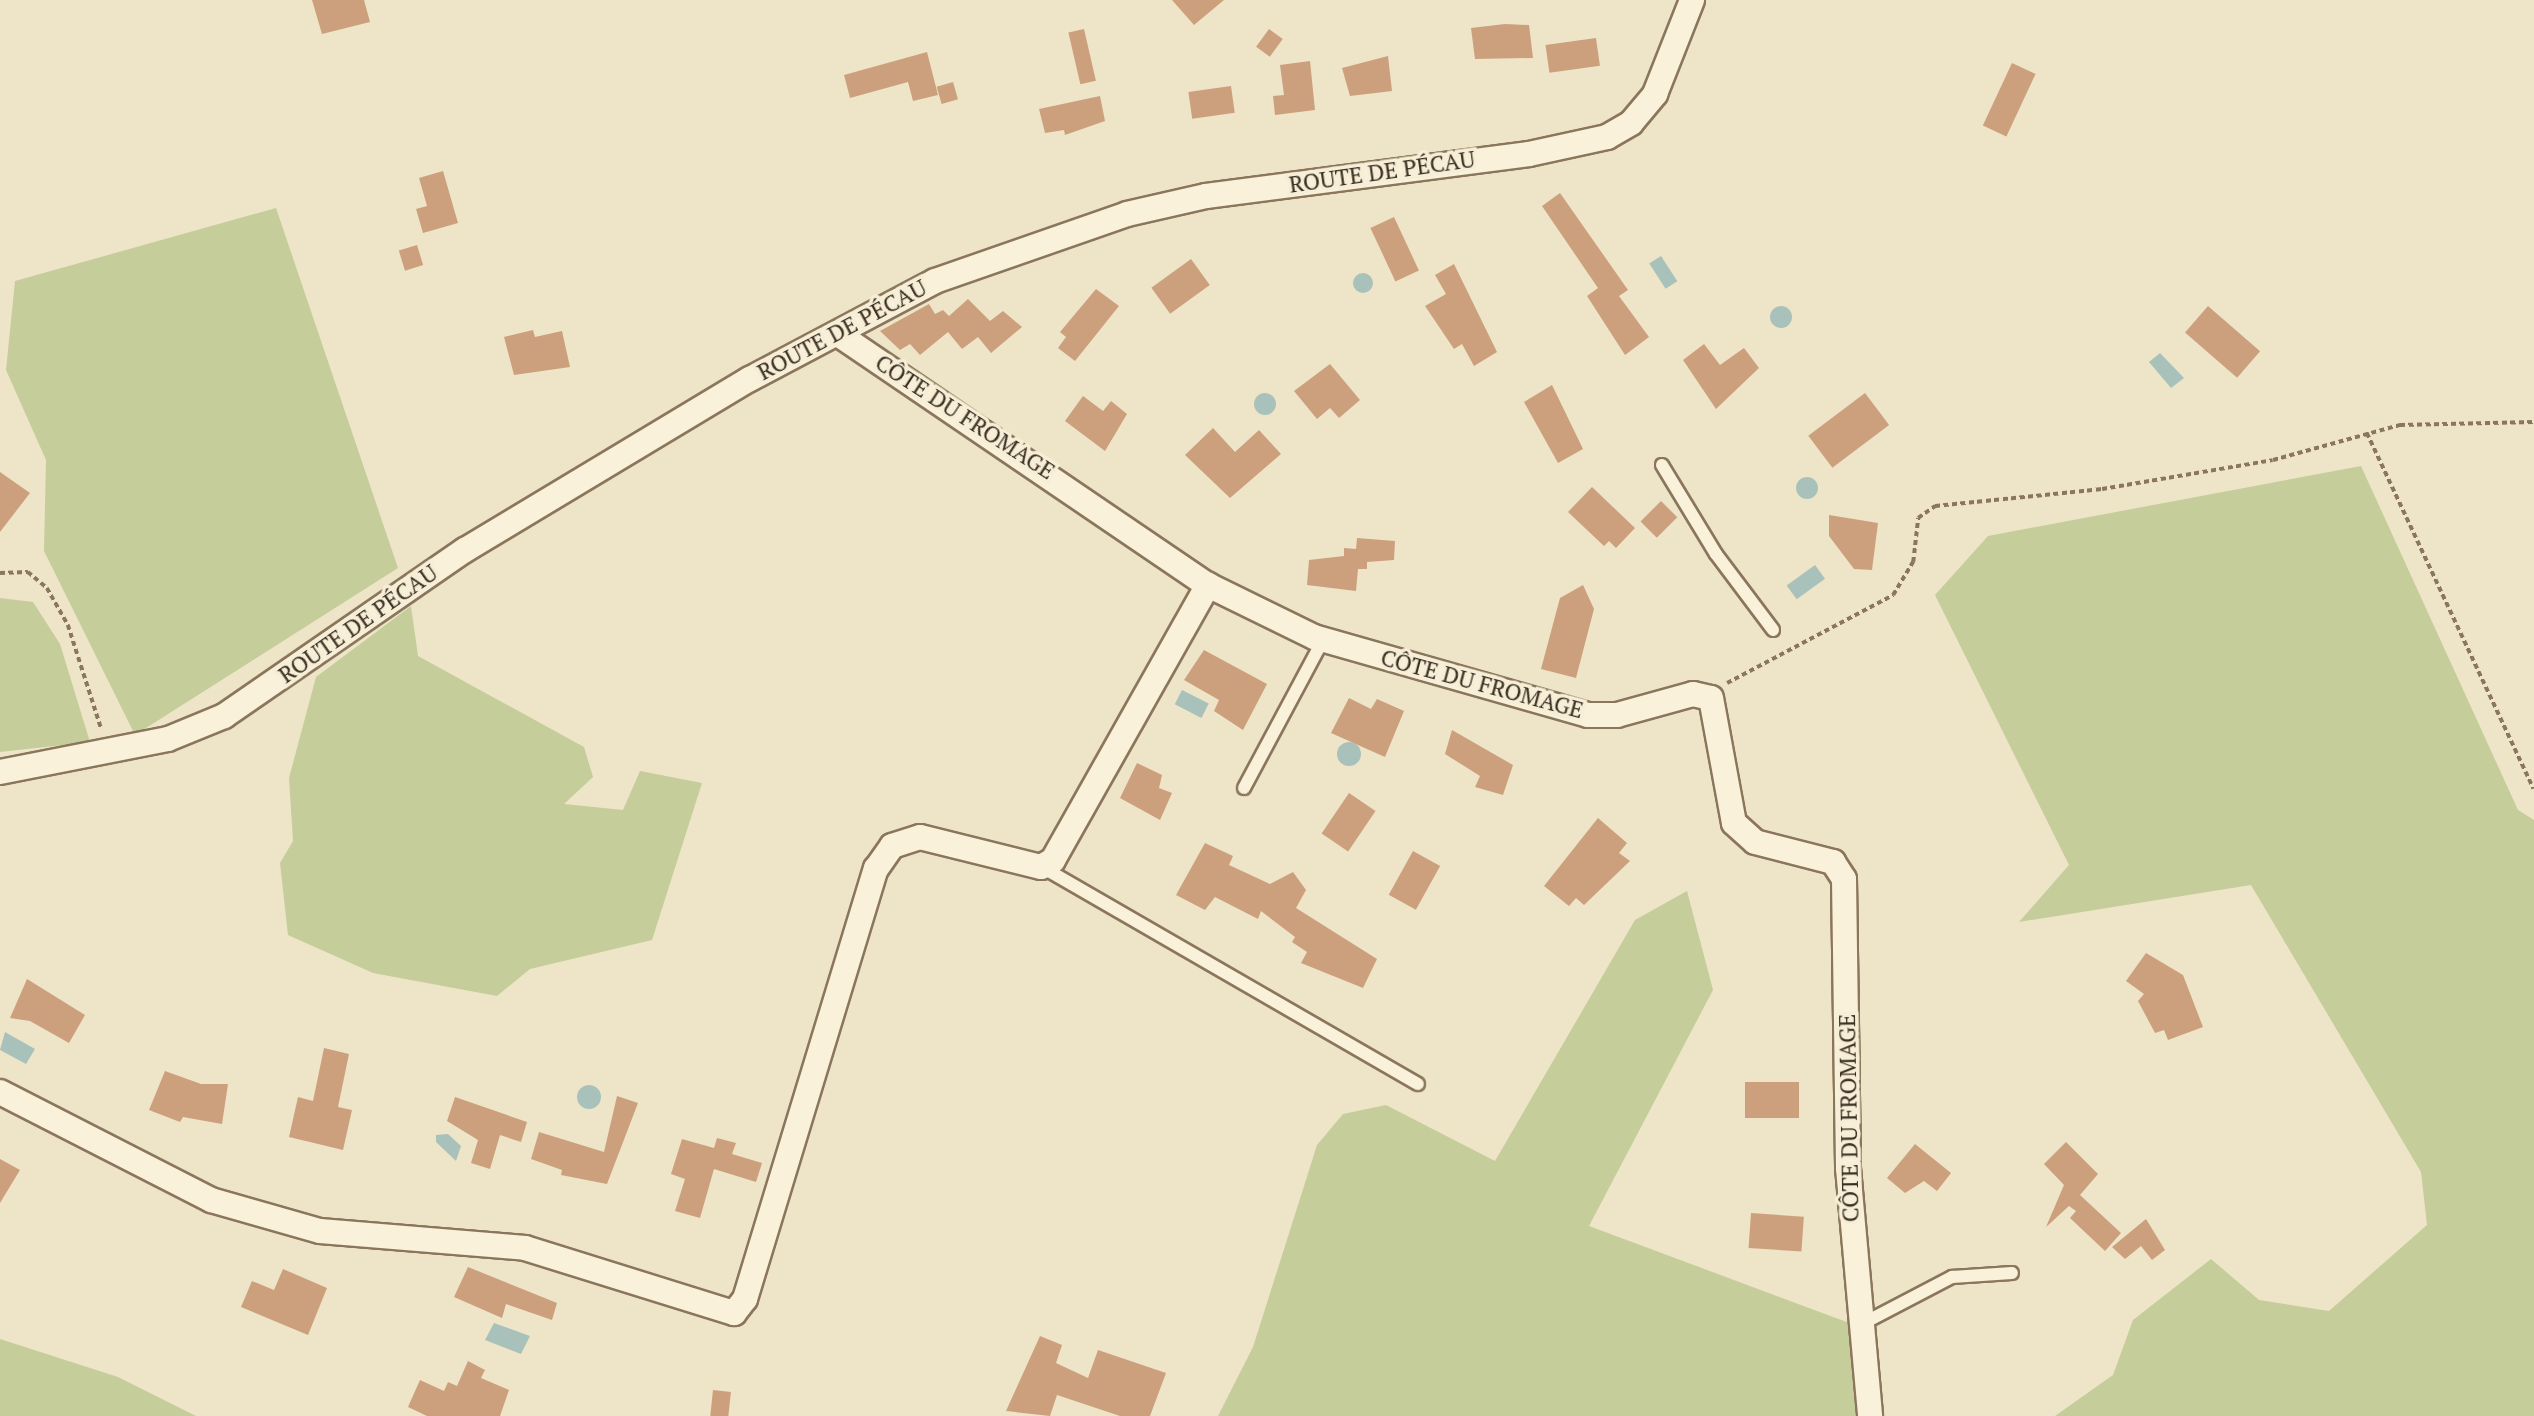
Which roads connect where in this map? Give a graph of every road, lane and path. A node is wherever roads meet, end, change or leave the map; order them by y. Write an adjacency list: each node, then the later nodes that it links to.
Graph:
1 (1692, 0): 2 (street, ROUTE DE PÉCAU)
2 (838, 334): 7 (street, CÔTE DU FROMAGE); 11 (street, ROUTE DE PÉCAU)
3 (2534, 422): 4 (path)
4 (2367, 433): 10 (path); 14 (path)
5 (1662, 465): 8 (lane)
6 (0, 573): 11 (path)
7 (1208, 584): 9 (street, CÔTE DU FROMAGE); 15 (street)
8 (1773, 630)
9 (1323, 640): 10 (street, CÔTE DU FROMAGE); 13 (lane)
10 (1706, 694): 19 (street, CÔTE DU FROMAGE)
11 (108, 752): 12 (street, ROUTE DE PÉCAU)
12 (0, 772)
13 (1244, 788)
14 (2534, 789)
15 (1041, 867): 16 (lane); 17 (street)
16 (1418, 1084)
17 (0, 1092)
18 (2012, 1273): 19 (lane)
19 (1858, 1326): 20 (street, CÔTE DU FROMAGE)
20 (1870, 1416)

